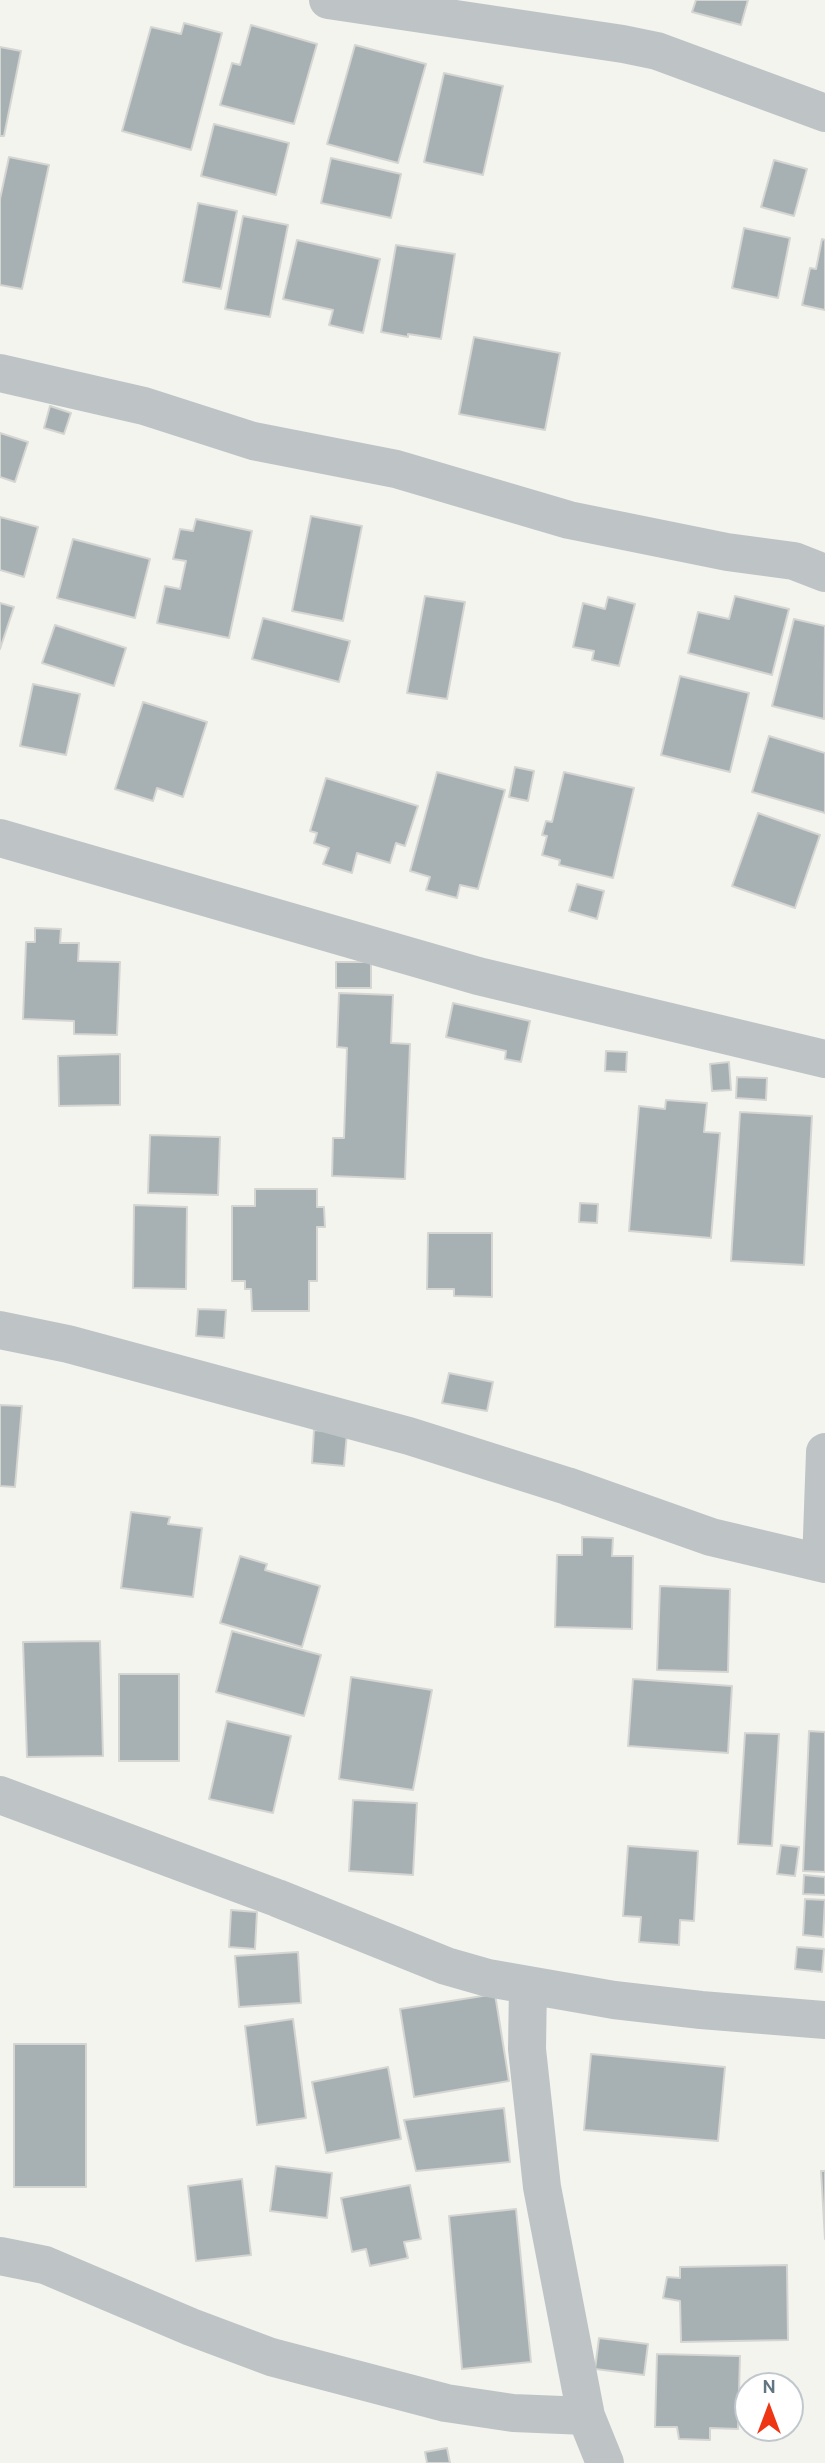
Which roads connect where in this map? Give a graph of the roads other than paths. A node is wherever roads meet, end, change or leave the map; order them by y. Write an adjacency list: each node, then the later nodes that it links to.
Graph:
1 (328, 0): 2 (street)
2 (825, 113)
3 (0, 373): 4 (street)
4 (825, 573)
5 (0, 838): 6 (street)
6 (824, 1054)
7 (0, 1329): 9 (street)
8 (825, 1452): 9 (street)
9 (823, 1564)
10 (0, 1795): 11 (street)
11 (528, 1985): 12 (street); 14 (street)
12 (825, 2020)
13 (0, 2256): 14 (street)
14 (586, 2416): 15 (street)
15 (605, 2463)

